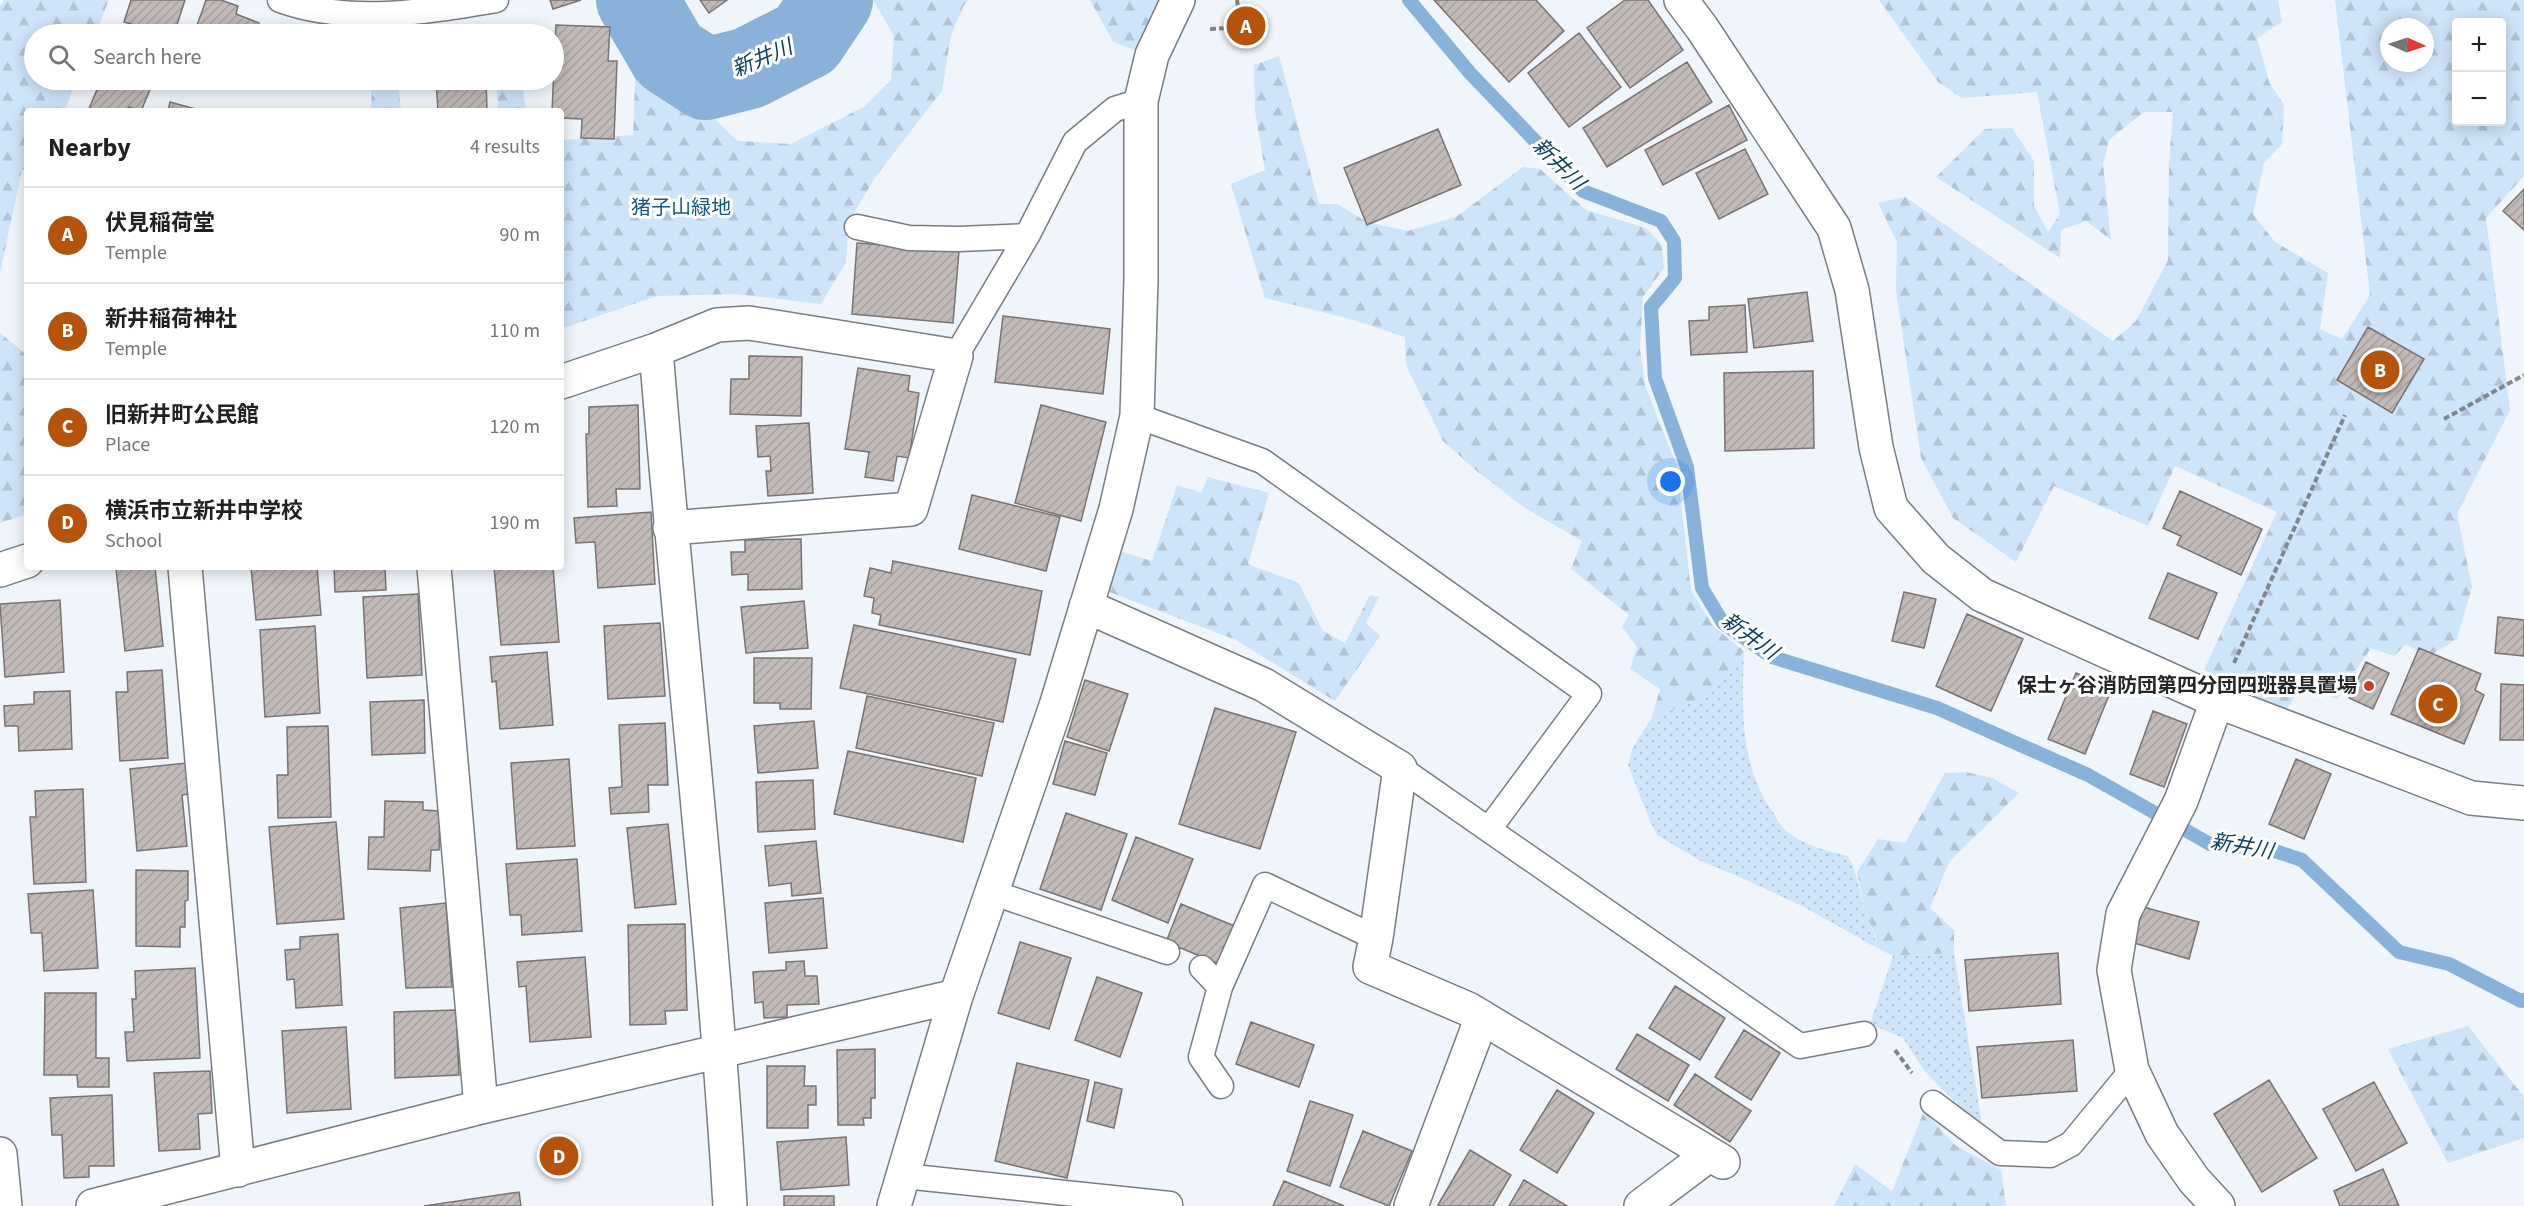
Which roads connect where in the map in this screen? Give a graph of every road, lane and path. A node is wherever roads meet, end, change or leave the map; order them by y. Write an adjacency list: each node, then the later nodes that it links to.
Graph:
1 (280, 0): 2 (lane)
2 (496, 0)
3 (1178, 0): 9 (street)
4 (1237, 0): 6 (path)
5 (1681, 0): 25 (street)
6 (1239, 14)
7 (1233, 28): 8 (path)
8 (1204, 29)
9 (1141, 101): 11 (lane); 17 (street)
10 (857, 227): 11 (lane)
11 (1027, 236): 13 (lane)
12 (656, 350): 13 (street); 15 (street); 19 (street)
13 (956, 356): 19 (street)
14 (2524, 375): 18 (path)
15 (564, 381)
16 (2345, 415): 25 (path)
17 (1137, 416): 24 (street); 28 (lane)
18 (2444, 419)
19 (670, 528): 37 (street)
20 (24, 562): 21 (street)
21 (0, 570)
22 (185, 570): 43 (street)
23 (434, 570): 41 (street)
24 (1086, 606): 26 (street); 29 (street)
25 (2217, 700): 27 (street); 38 (street)
26 (1400, 768): 28 (lane); 30 (street)
27 (2524, 803)
28 (1489, 830): 36 (lane)
29 (992, 892): 31 (lane); 34 (street)
30 (1376, 938): 33 (lane); 35 (street)
31 (1167, 952)
32 (1202, 968): 33 (lane)
33 (1220, 987): 39 (lane)
34 (956, 996): 37 (street); 44 (street)
35 (1482, 1017): 49 (street); 50 (street)
36 (1864, 1034): 40 (path)
37 (720, 1050): 41 (street); 48 (street)
38 (2132, 1070): 40 (lane); 51 (street)
39 (1221, 1086)
40 (1934, 1103)
41 (481, 1107): 43 (street)
42 (0, 1154): 46 (street)
43 (238, 1170): 47 (street)
44 (896, 1197): 45 (lane)
45 (1170, 1204)
46 (5, 1206)
47 (93, 1206)
48 (730, 1206)
49 (1411, 1206)
50 (1641, 1206)
51 (2218, 1206)

